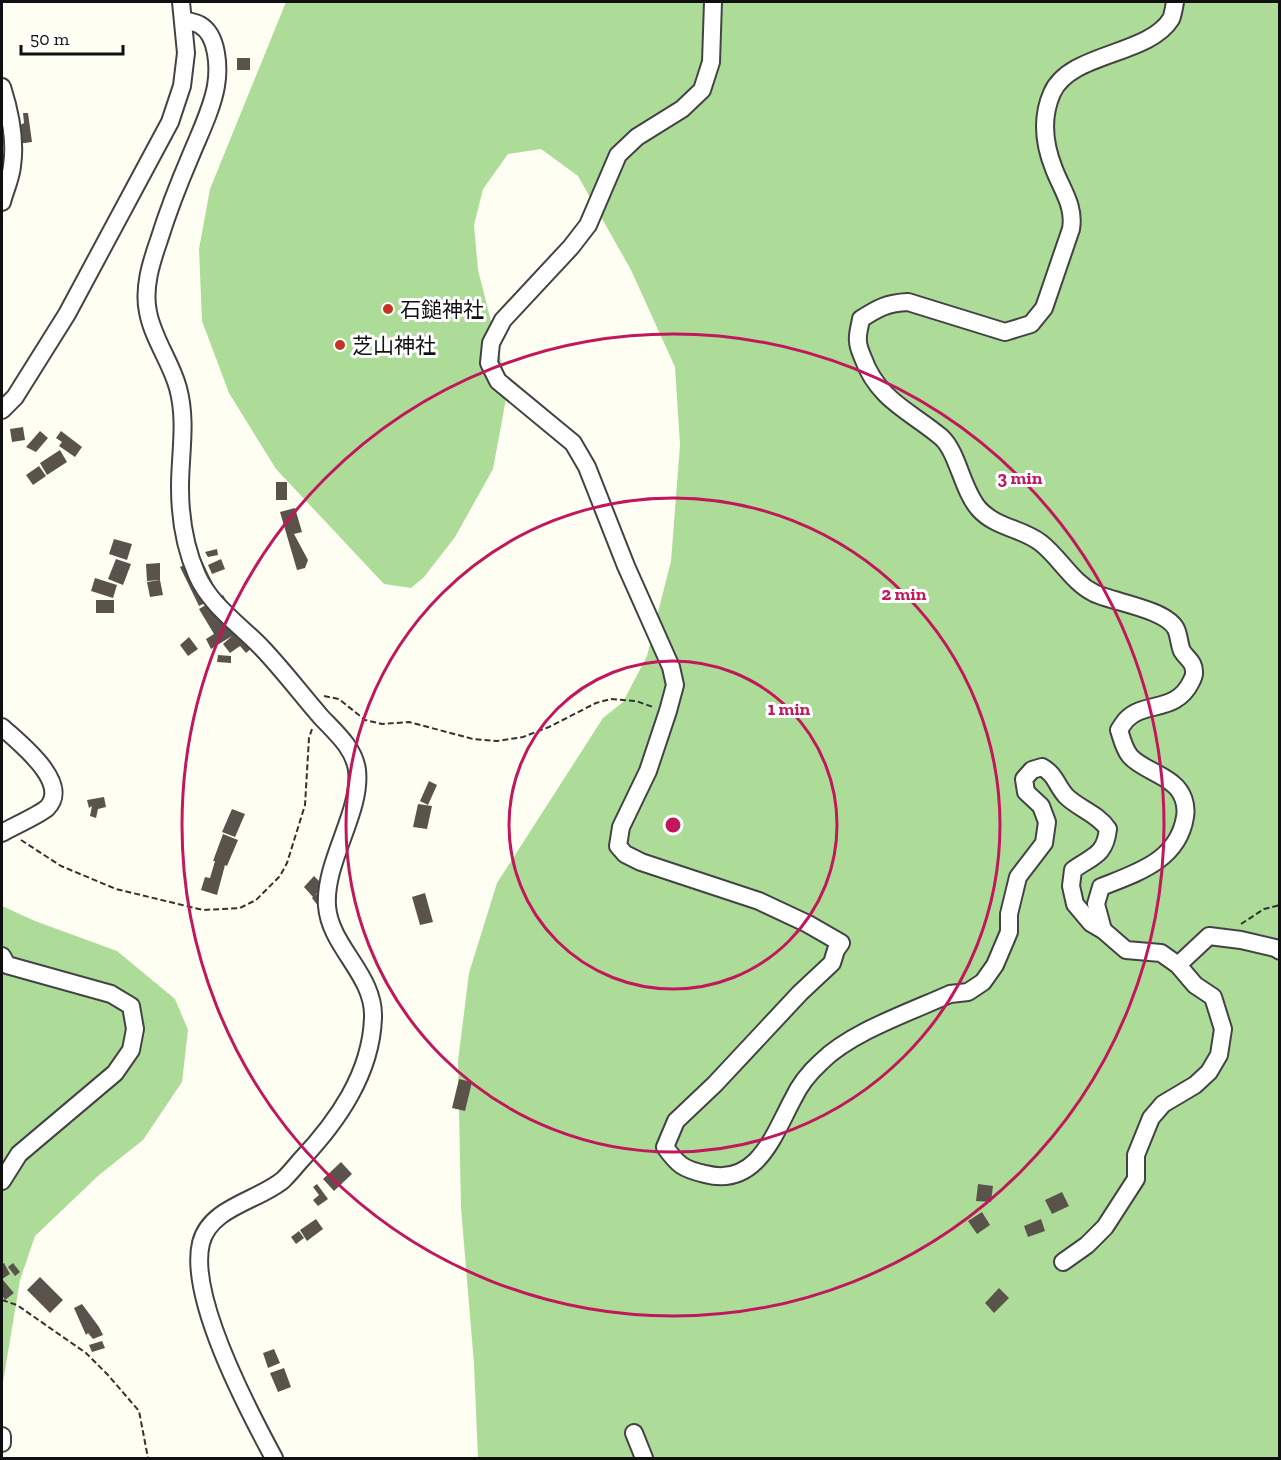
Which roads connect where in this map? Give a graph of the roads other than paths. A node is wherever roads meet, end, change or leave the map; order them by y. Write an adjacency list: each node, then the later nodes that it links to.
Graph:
1 (181, 2): 4 (street)
2 (713, 2): 10 (street)
3 (1175, 2): 10 (street)
4 (184, 20): 7 (street); 19 (street)
5 (2, 87): 6 (street)
6 (2, 202)
7 (2, 410)
8 (2, 727): 9 (street)
9 (4, 832)
10 (1103, 930): 13 (street)
11 (1280, 951): 13 (street)
12 (2, 956): 14 (street)
13 (1178, 965): 15 (street)
14 (2, 1181)
15 (1063, 1262)
16 (634, 1433): 20 (street)
17 (2, 1436): 18 (street)
18 (2, 1443)
19 (274, 1458)
20 (644, 1458)

